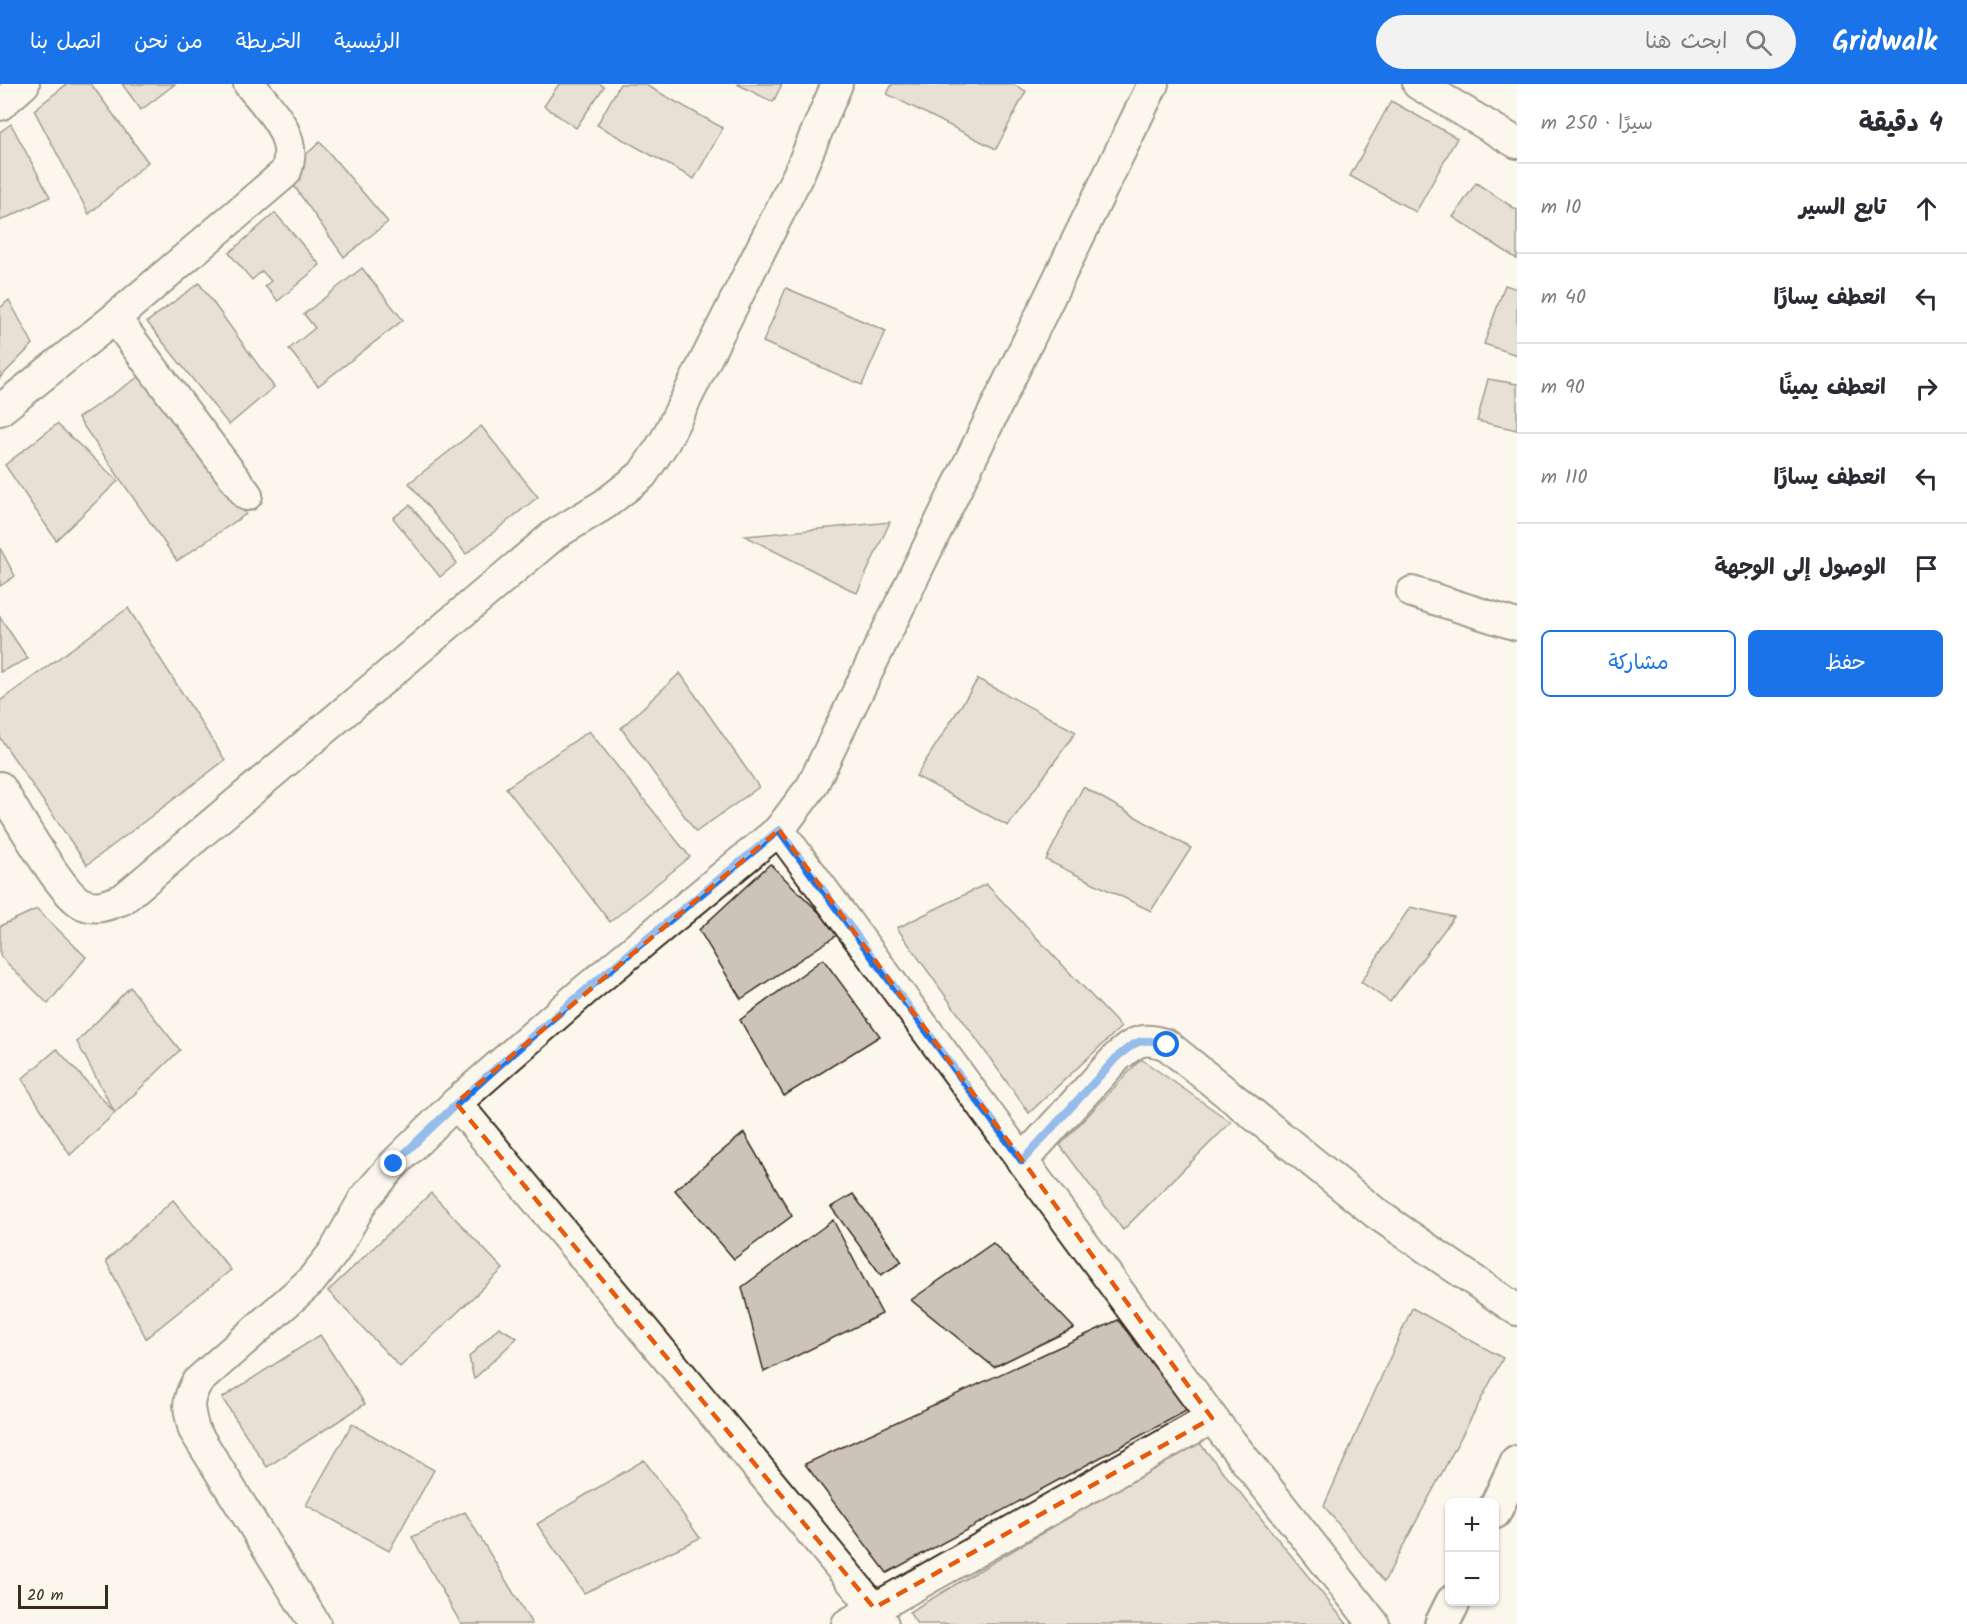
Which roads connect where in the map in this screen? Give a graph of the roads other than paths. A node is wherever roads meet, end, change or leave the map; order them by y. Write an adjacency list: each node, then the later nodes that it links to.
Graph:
1 (24, 84): 7 (street)
2 (249, 84): 9 (street)
3 (837, 84): 14 (street)
4 (1153, 84): 15 (street)
5 (1418, 84): 6 (street)
6 (1457, 94): 8 (street)
7 (0, 105)
8 (1517, 143)
9 (115, 318): 10 (street); 11 (street)
10 (0, 410)
11 (247, 495)
12 (1412, 592): 13 (street)
13 (1517, 625)
14 (0, 787)
15 (779, 830): 16 (street); 17 (street)
16 (456, 1103): 23 (street); 24 (street)
17 (1022, 1161): 18 (street); 19 (street)
18 (1517, 1310)
19 (1212, 1418): 23 (street); 26 (street)
20 (1517, 1463): 21 (street)
21 (1499, 1501)
22 (1451, 1606): 27 (street)
23 (879, 1616): 25 (street)
24 (315, 1624)
25 (847, 1624)
26 (1374, 1624)
27 (1443, 1624)

